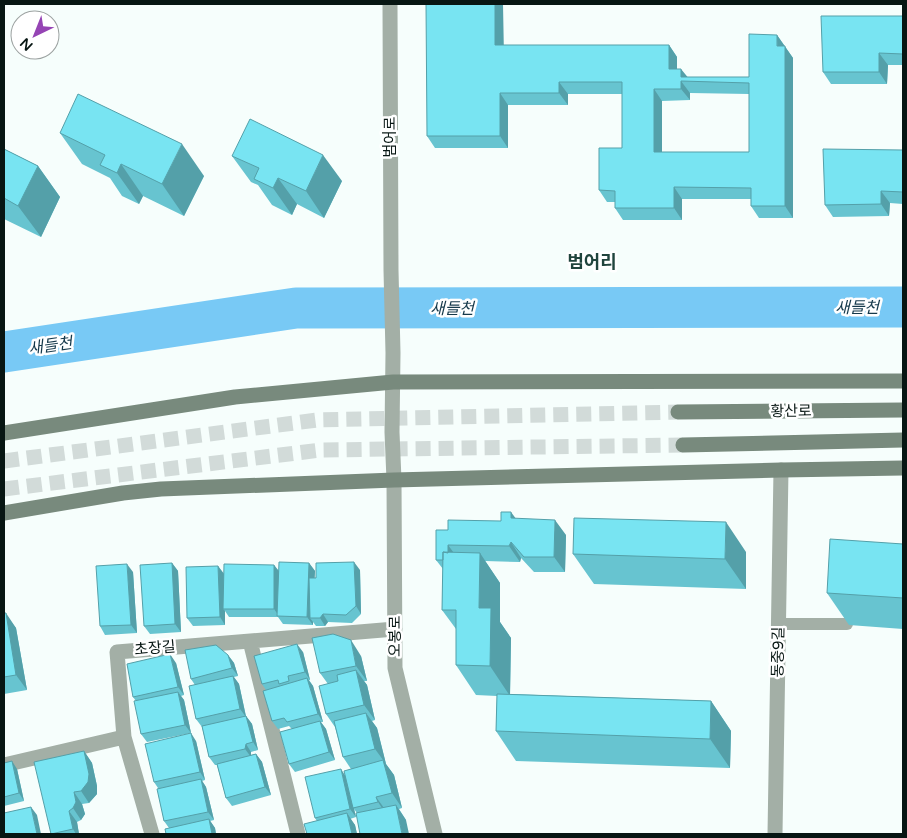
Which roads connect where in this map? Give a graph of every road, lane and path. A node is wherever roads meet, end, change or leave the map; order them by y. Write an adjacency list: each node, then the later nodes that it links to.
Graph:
1 (390, 4): 3 (street, 범어로)
2 (903, 381): 3 (main road)
3 (393, 382): 6 (main road); 11 (street, 오봉로)
4 (903, 410): 5 (main road, 황산로)
5 (678, 412)
6 (4, 434)
7 (903, 440): 8 (main road, 황산로)
8 (683, 445)
9 (903, 468): 10 (main road)
10 (781, 470): 11 (main road); 13 (street, 동중9길)
11 (394, 480): 12 (main road); 15 (street, 오봉로)
12 (4, 513)
13 (778, 624): 14 (lane); 22 (street, 동중9길)
14 (847, 624)
15 (395, 629): 16 (street, 초장길); 21 (street, 오봉로)
16 (250, 641): 17 (street, 초장길); 20 (street)
17 (124, 737): 18 (street); 19 (street, 초장길)
18 (4, 765)
19 (152, 834)
20 (298, 834)
21 (435, 834)
22 (775, 834)

